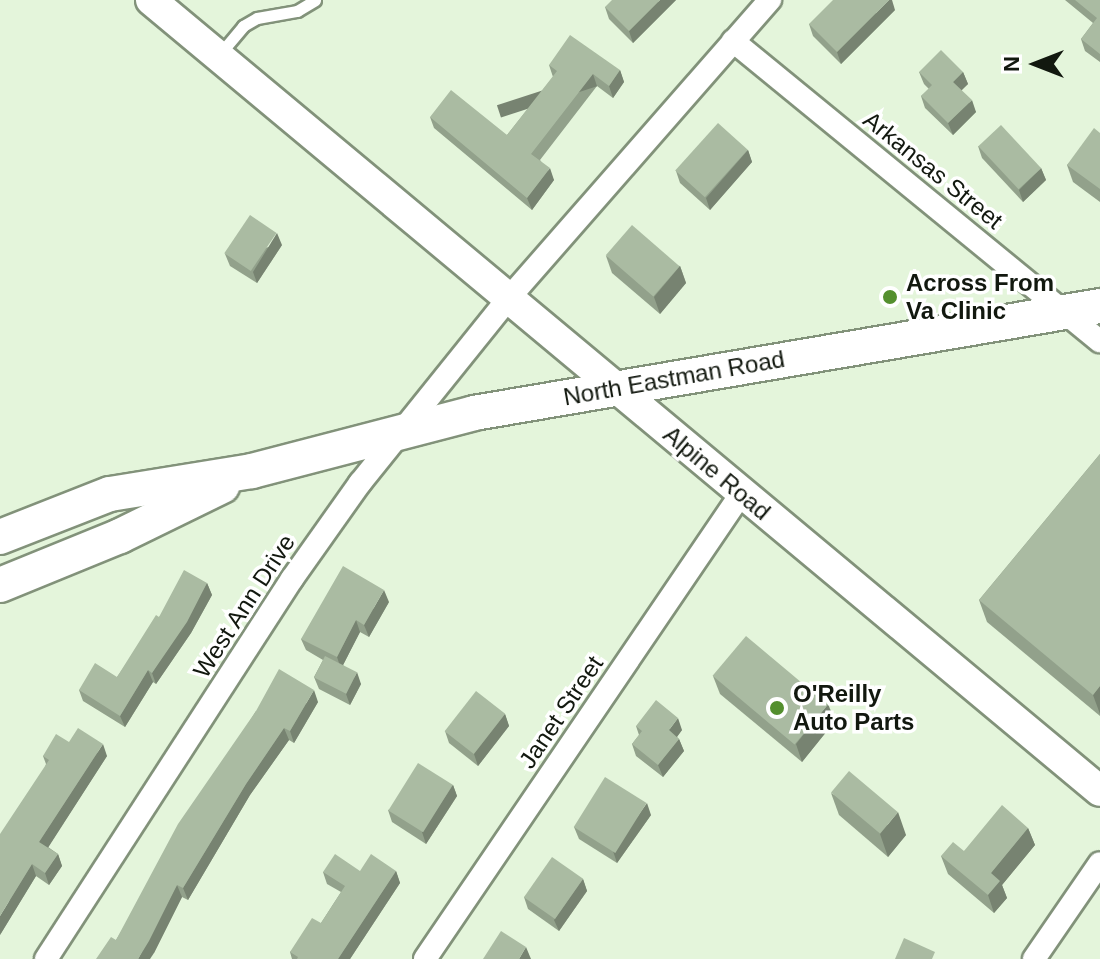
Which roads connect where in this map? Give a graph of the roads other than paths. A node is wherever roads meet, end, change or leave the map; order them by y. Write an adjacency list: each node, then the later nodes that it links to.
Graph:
1 (151, 0): 5 (main road, Alpine Road)
2 (315, 0): 5 (lane)
3 (770, 0): 4 (street, West Ann Drive)
4 (733, 41): 6 (street, West Ann Drive); 8 (street, Arkansas Street)
5 (218, 55): 6 (main road, Alpine Road)
6 (508, 299): 10 (main road, Alpine Road); 11 (street, West Ann Drive)
7 (1100, 306): 8 (main road, North Eastman Road)
8 (1066, 312): 9 (street, Arkansas Street); 10 (main road, North Eastman Road)
9 (1100, 341)
10 (614, 387): 11 (main road, North Eastman Road); 13 (main road, Alpine Road)
11 (402, 430): 12 (main road, North Eastman Road); 18 (street, West Ann Drive)
12 (252, 471): 14 (main road, North Eastman Road); 15 (main road, North Eastman Road)
13 (741, 494): 16 (main road, Alpine Road); 19 (street, Janet Street)
14 (0, 537)
15 (0, 585)
16 (1100, 791)
17 (1100, 863): 20 (street)
18 (46, 959)
19 (425, 959)
20 (1034, 959)

